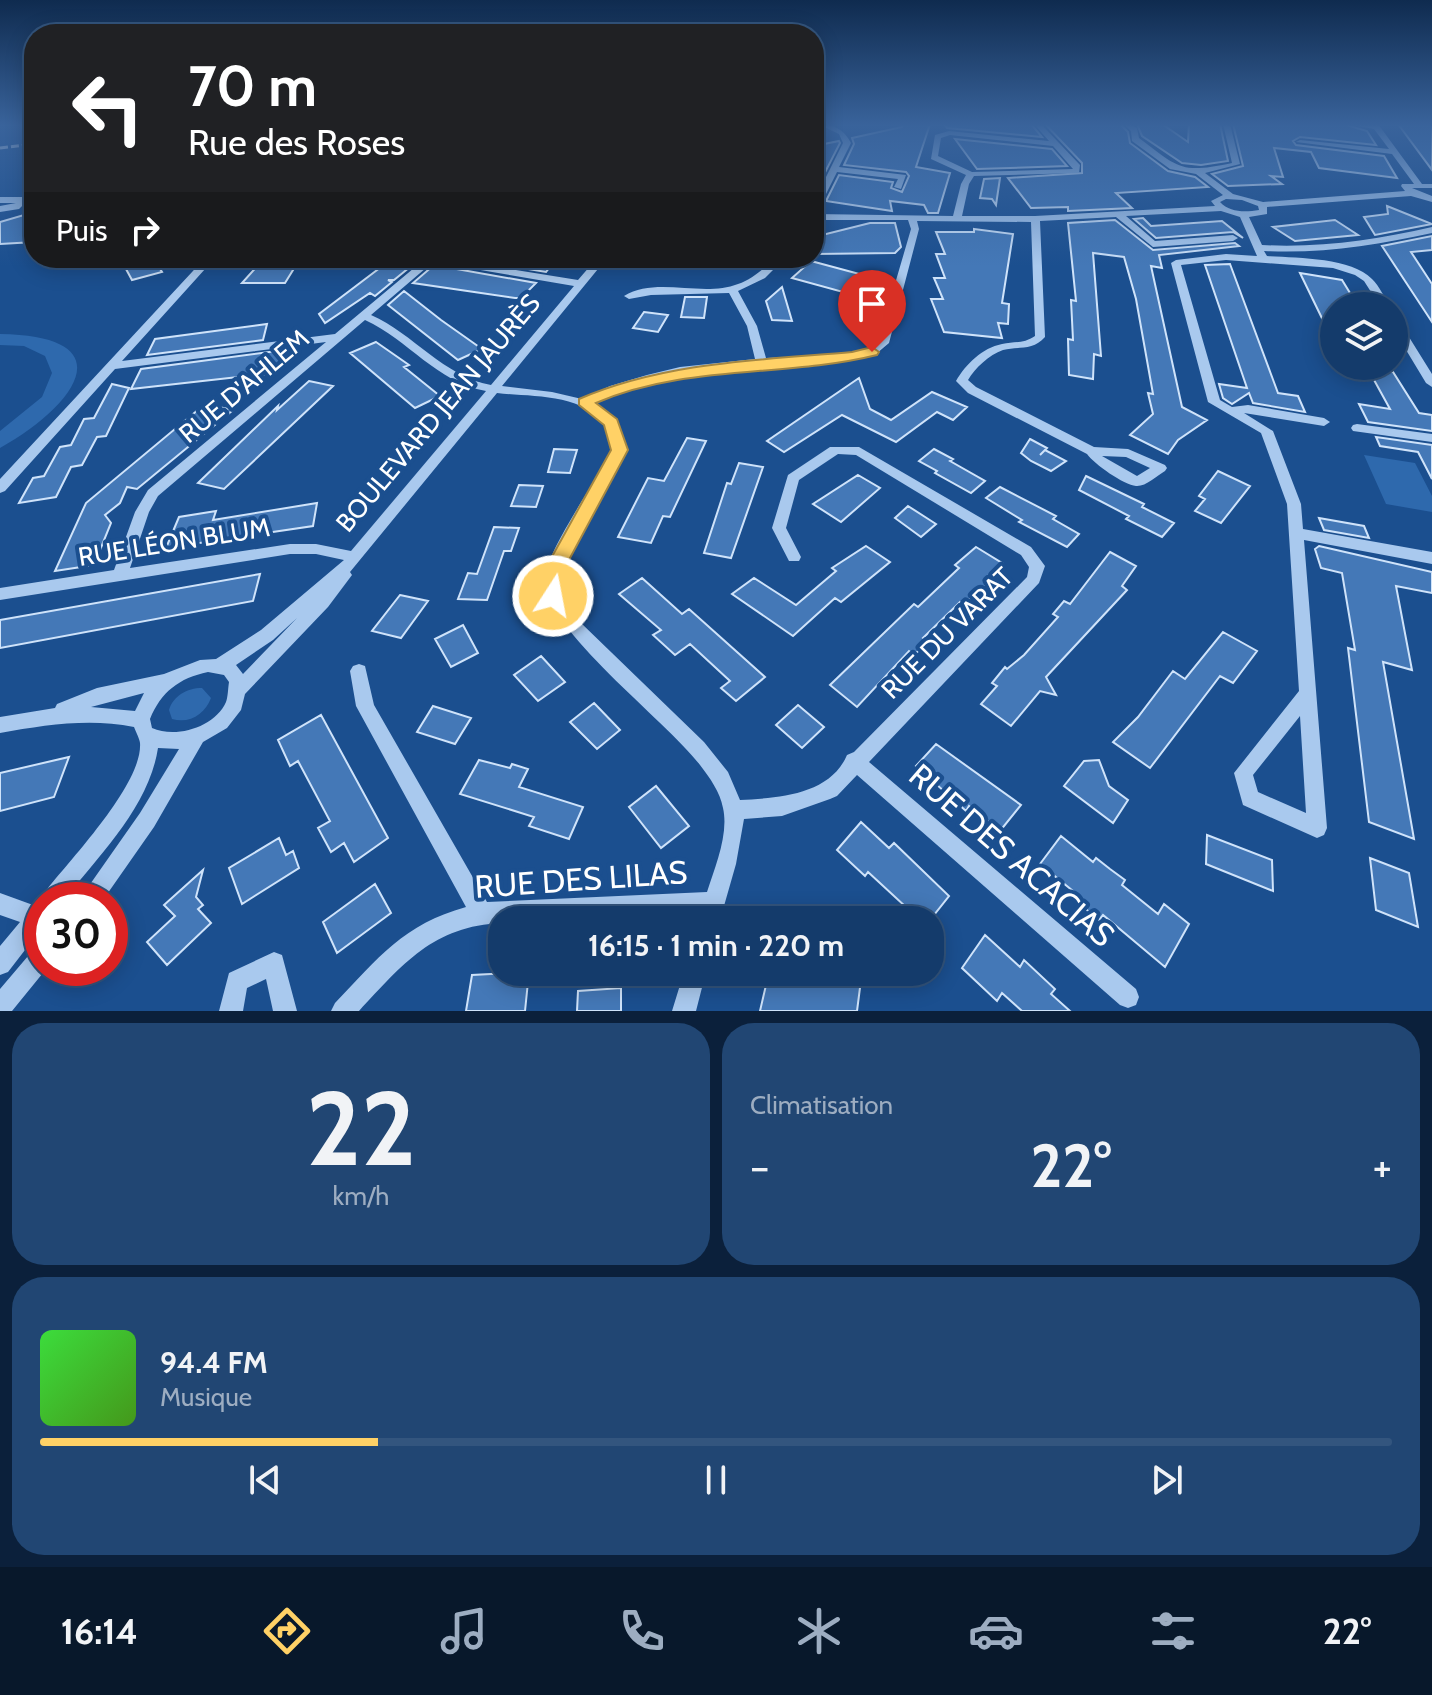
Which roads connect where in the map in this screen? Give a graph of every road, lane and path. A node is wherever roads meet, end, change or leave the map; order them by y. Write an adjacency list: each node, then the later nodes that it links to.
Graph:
1 (834, 171): 13 (street)
2 (854, 171): 12 (street)
3 (965, 171): 9 (street)
4 (1070, 171): 9 (street)
5 (1195, 171): 8 (street)
6 (1203, 171): 8 (street)
7 (1408, 171): 10 (street)
8 (1199, 172): 15 (street)
9 (971, 174): 25 (street)
10 (1418, 184): 11 (street); 14 (street)
11 (1432, 186)
12 (898, 187)
13 (824, 190)
14 (1411, 193): 16 (street); 18 (street)
15 (1230, 196): 18 (street); 19 (street)
16 (1432, 199)
17 (0, 200): 20 (street)
18 (1262, 205): 21 (street)
19 (1221, 208): 21 (street); 22 (street)
20 (0, 209)
21 (1244, 215): 30 (street)
22 (1120, 216): 26 (street); 29 (street)
23 (824, 217): 24 (street)
24 (911, 217): 25 (street); 44 (street)
25 (957, 218): 26 (street)
26 (1035, 219): 53 (street)
27 (1432, 230): 30 (street)
28 (1233, 238): 29 (street)
29 (1153, 244): 31 (street)
30 (1260, 253): 39 (street); 49 (street)
31 (1150, 256)
32 (201, 268): 45 (street)
33 (419, 268): 41 (street, RUE D'AHLEM)
34 (489, 268): 37 (street)
35 (595, 268): 37 (street, BOULEVARD JEAN JAURÈS)
36 (770, 268): 38 (street)
37 (582, 284): 47 (street, BOULEVARD JEAN JAURÈS)
38 (733, 291): 40 (street); 44 (street)
39 (1376, 292)
40 (629, 296)
41 (363, 315): 42 (street, RUE D'AHLEM); 47 (street)
42 (337, 337): 45 (street); 59 (street, RUE D'AHLEM)
43 (1408, 344): 46 (street)
44 (760, 357): 48 (street)
45 (110, 366): 54 (street)
46 (1432, 383)
47 (497, 387): 48 (street); 58 (street, BOULEVARD JEAN JAURÈS)
48 (585, 402): 72 (street)
49 (1231, 411): 50 (street); 55 (street)
50 (1324, 422)
51 (1357, 428): 52 (street)
52 (1432, 438)
53 (1092, 451): 53 (street)
54 (0, 488)
55 (1296, 533): 57 (street); 65 (street)
56 (794, 557): 71 (street, RUE DU VARAT)
57 (1432, 558)
58 (352, 560): 59 (street, RUE LÉON BLUM); 61 (street, BOULEVARD JEAN JAURÈS); 64 (street, BOULEVARD JEAN JAURÈS)
59 (121, 573): 60 (street, RUE LÉON BLUM)
60 (0, 594)
61 (220, 666): 63 (street); 64 (street)
62 (359, 671): 78 (street)
63 (168, 680): 66 (street); 67 (street)
64 (239, 689): 69 (street)
65 (1306, 695): 65 (street)
66 (51, 715): 67 (street); 68 (street)
67 (140, 720): 70 (street)
68 (0, 725)
69 (196, 737): 70 (street); 74 (street)
70 (150, 739): 73 (street)
71 (854, 761): 72 (street, RUE DU VARAT); 84 (street, RUE DES ACACIAS)
72 (734, 810): 76 (street)
73 (64, 882)
74 (103, 882)
75 (0, 904): 77 (street)
76 (713, 906)
77 (24, 907)
78 (481, 913): 79 (street, RUE DES LILAS); 88 (street, RUE DES LILAS)
79 (488, 913)
80 (24, 934): 81 (street)
81 (0, 964)
82 (24, 978): 85 (street)
83 (691, 986): 89 (street)
84 (1128, 997)
85 (0, 1007)
86 (231, 1011): 87 (street)
87 (285, 1011)
88 (343, 1011)
89 (684, 1011)

